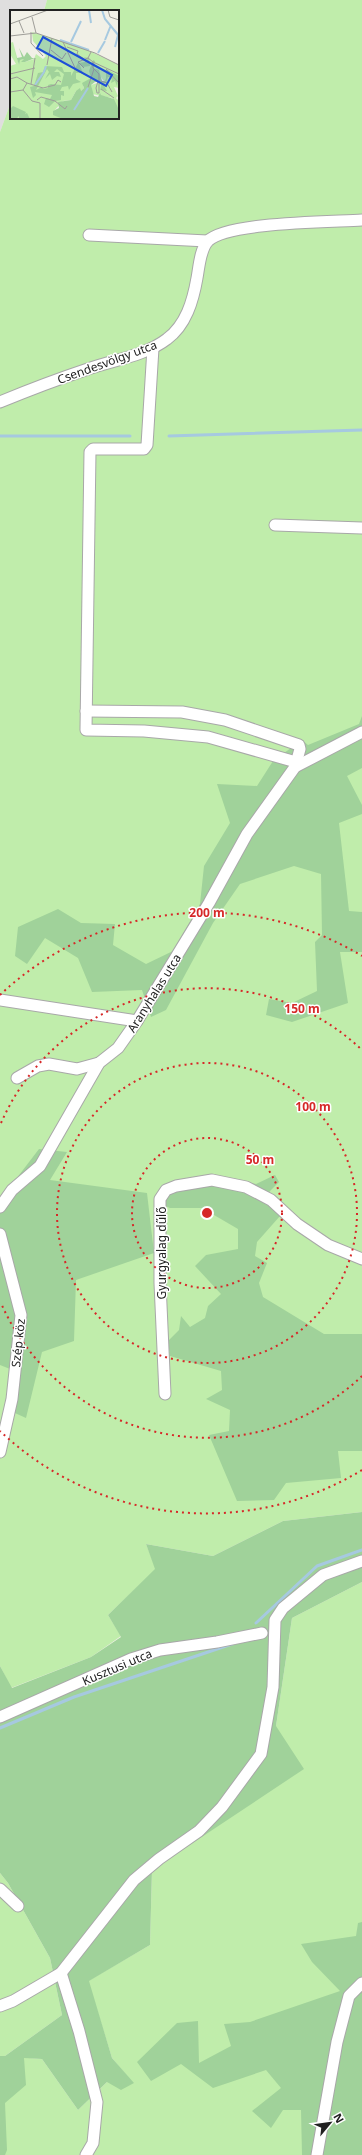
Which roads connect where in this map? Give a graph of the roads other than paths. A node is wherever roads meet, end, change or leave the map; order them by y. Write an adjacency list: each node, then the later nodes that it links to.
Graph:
1 (362, 220): 3 (street)
2 (89, 234): 3 (street)
3 (207, 241): 4 (street, Csendesvölgy utca)
4 (153, 348): 5 (street, Csendesvölgy utca); 8 (street)
5 (0, 402)
6 (275, 525): 7 (street)
7 (362, 528)
8 (86, 711): 10 (street); 10 (street)
9 (362, 732): 10 (street, Aranyhalas utca)
10 (295, 764): 12 (street, Aranyhalas utca)
11 (0, 1000): 12 (street)
12 (137, 1021): 13 (street, Aranyhalas utca)
13 (99, 1063): 14 (street); 15 (street, Aranyhalas utca)
14 (17, 1078)
15 (0, 1207)
16 (0, 1234): 19 (street, Szép köz)
17 (362, 1260): 18 (street, Gyurgyalag dűlő)
18 (165, 1394)
19 (0, 1452)
20 (362, 1561): 25 (street)
21 (262, 1633): 22 (street, Kusztusi utca)
22 (0, 1717)
23 (0, 1889): 24 (street)
24 (18, 1906)
25 (61, 1973): 27 (street); 28 (street)
26 (362, 1983): 29 (street)
27 (0, 2006)
28 (86, 2155)
29 (318, 2155)

